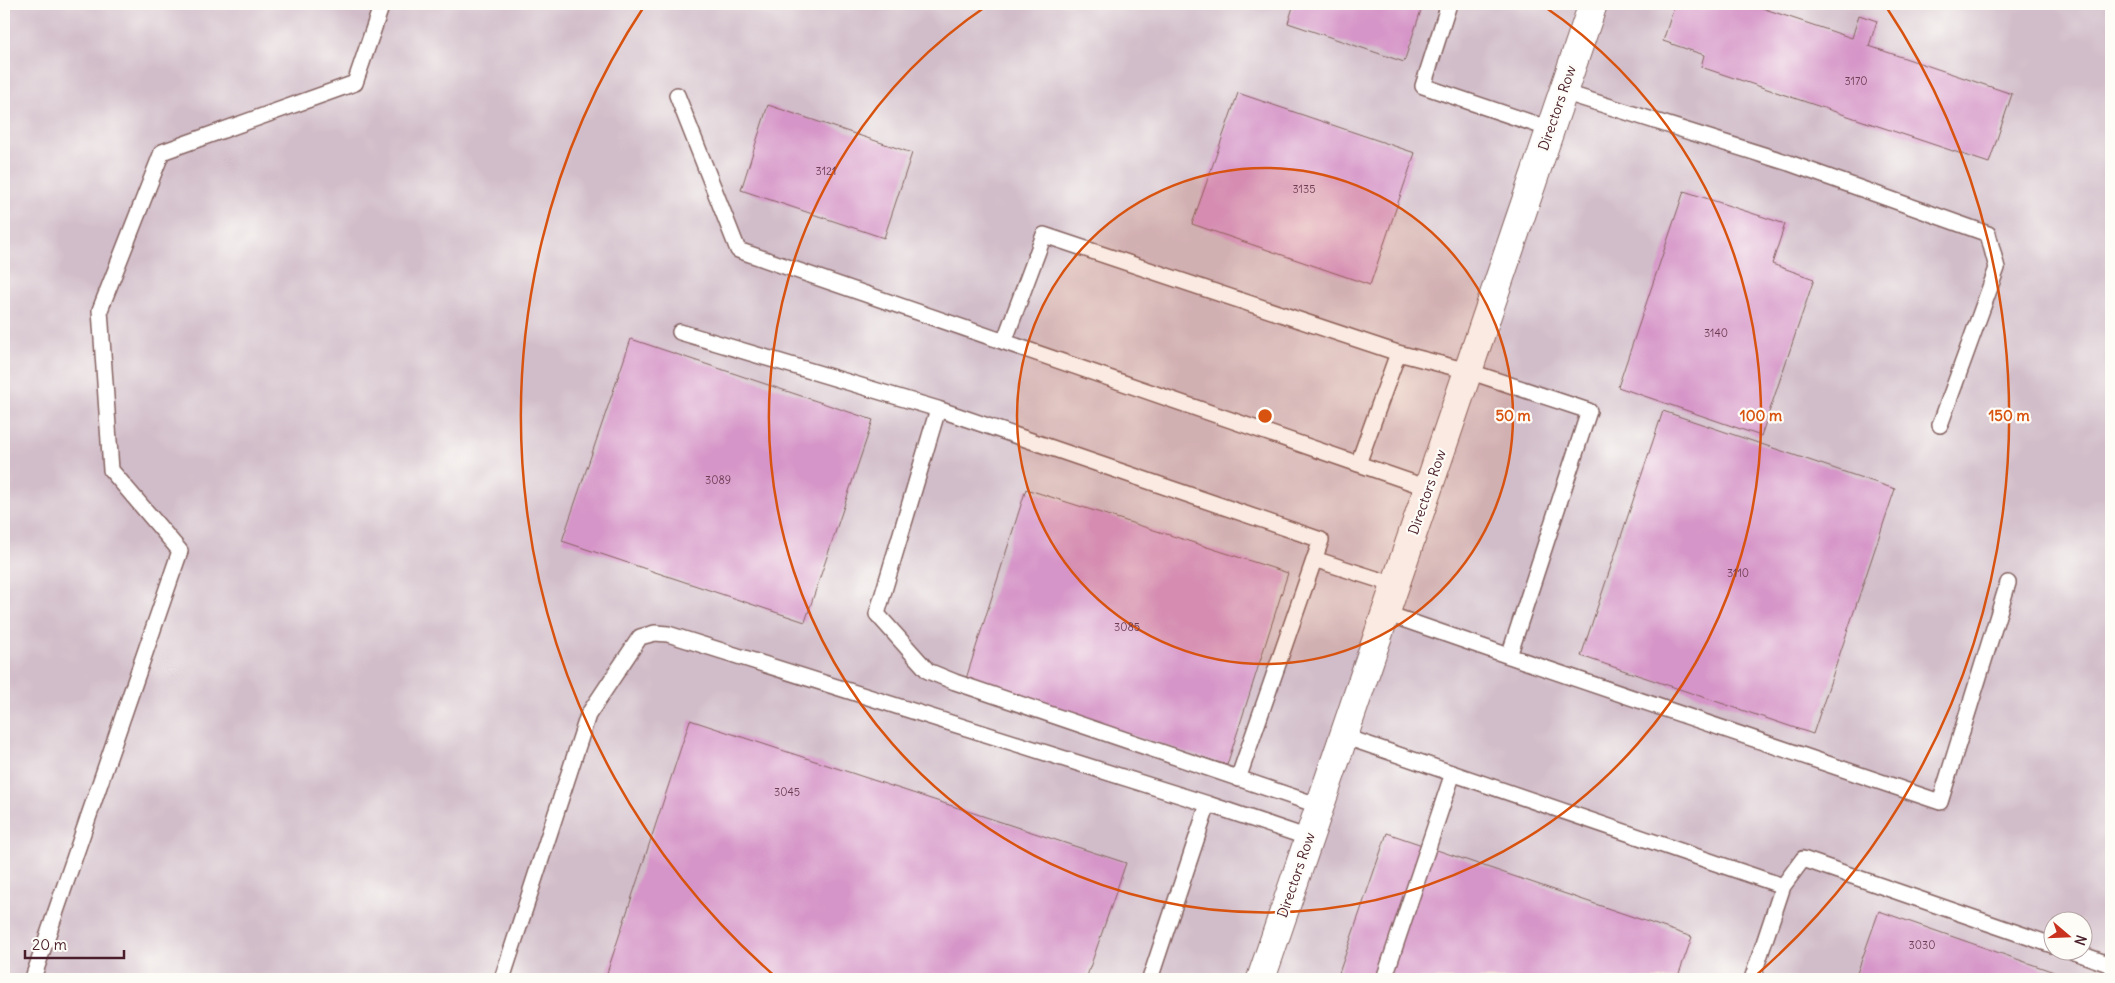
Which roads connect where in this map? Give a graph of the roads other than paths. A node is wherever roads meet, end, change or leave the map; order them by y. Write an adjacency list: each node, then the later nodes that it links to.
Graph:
1 (382, 4): 30 (lane)
2 (1449, 4): 6 (lane)
3 (1593, 4): 4 (street, Directors Row)
4 (1563, 92): 6 (street, Directors Row); 12 (lane)
5 (677, 95): 8 (lane)
6 (1550, 129): 10 (street, Directors Row)
7 (680, 332): 11 (lane)
8 (1004, 342): 9 (lane); 13 (lane)
9 (1398, 353): 10 (lane); 13 (lane)
10 (1468, 371): 14 (street, Directors Row); 19 (lane)
11 (938, 409): 15 (lane); 22 (lane)
12 (1940, 425)
13 (1358, 464): 14 (lane)
14 (1428, 488): 17 (street, Directors Row)
15 (1314, 559): 17 (lane); 22 (lane)
16 (2008, 583): 19 (lane)
17 (1395, 585): 18 (street, Directors Row)
18 (1385, 613): 19 (lane); 20 (street, Directors Row)
19 (1509, 656)
20 (1344, 736): 21 (lane); 24 (street, Directors Row)
21 (1453, 773): 26 (lane); 34 (lane)
22 (1238, 778): 24 (lane)
23 (1208, 804): 25 (lane); 31 (lane); 32 (lane)
24 (1320, 806): 25 (street, Directors Row)
25 (1309, 838): 33 (street, Directors Row)
26 (1783, 886): 27 (lane); 35 (lane)
27 (2042, 942)
28 (2092, 958): 29 (lane)
29 (2111, 965)
30 (33, 978)
31 (502, 979)
32 (1150, 979)
33 (1261, 979)
34 (1384, 979)
35 (1752, 979)

